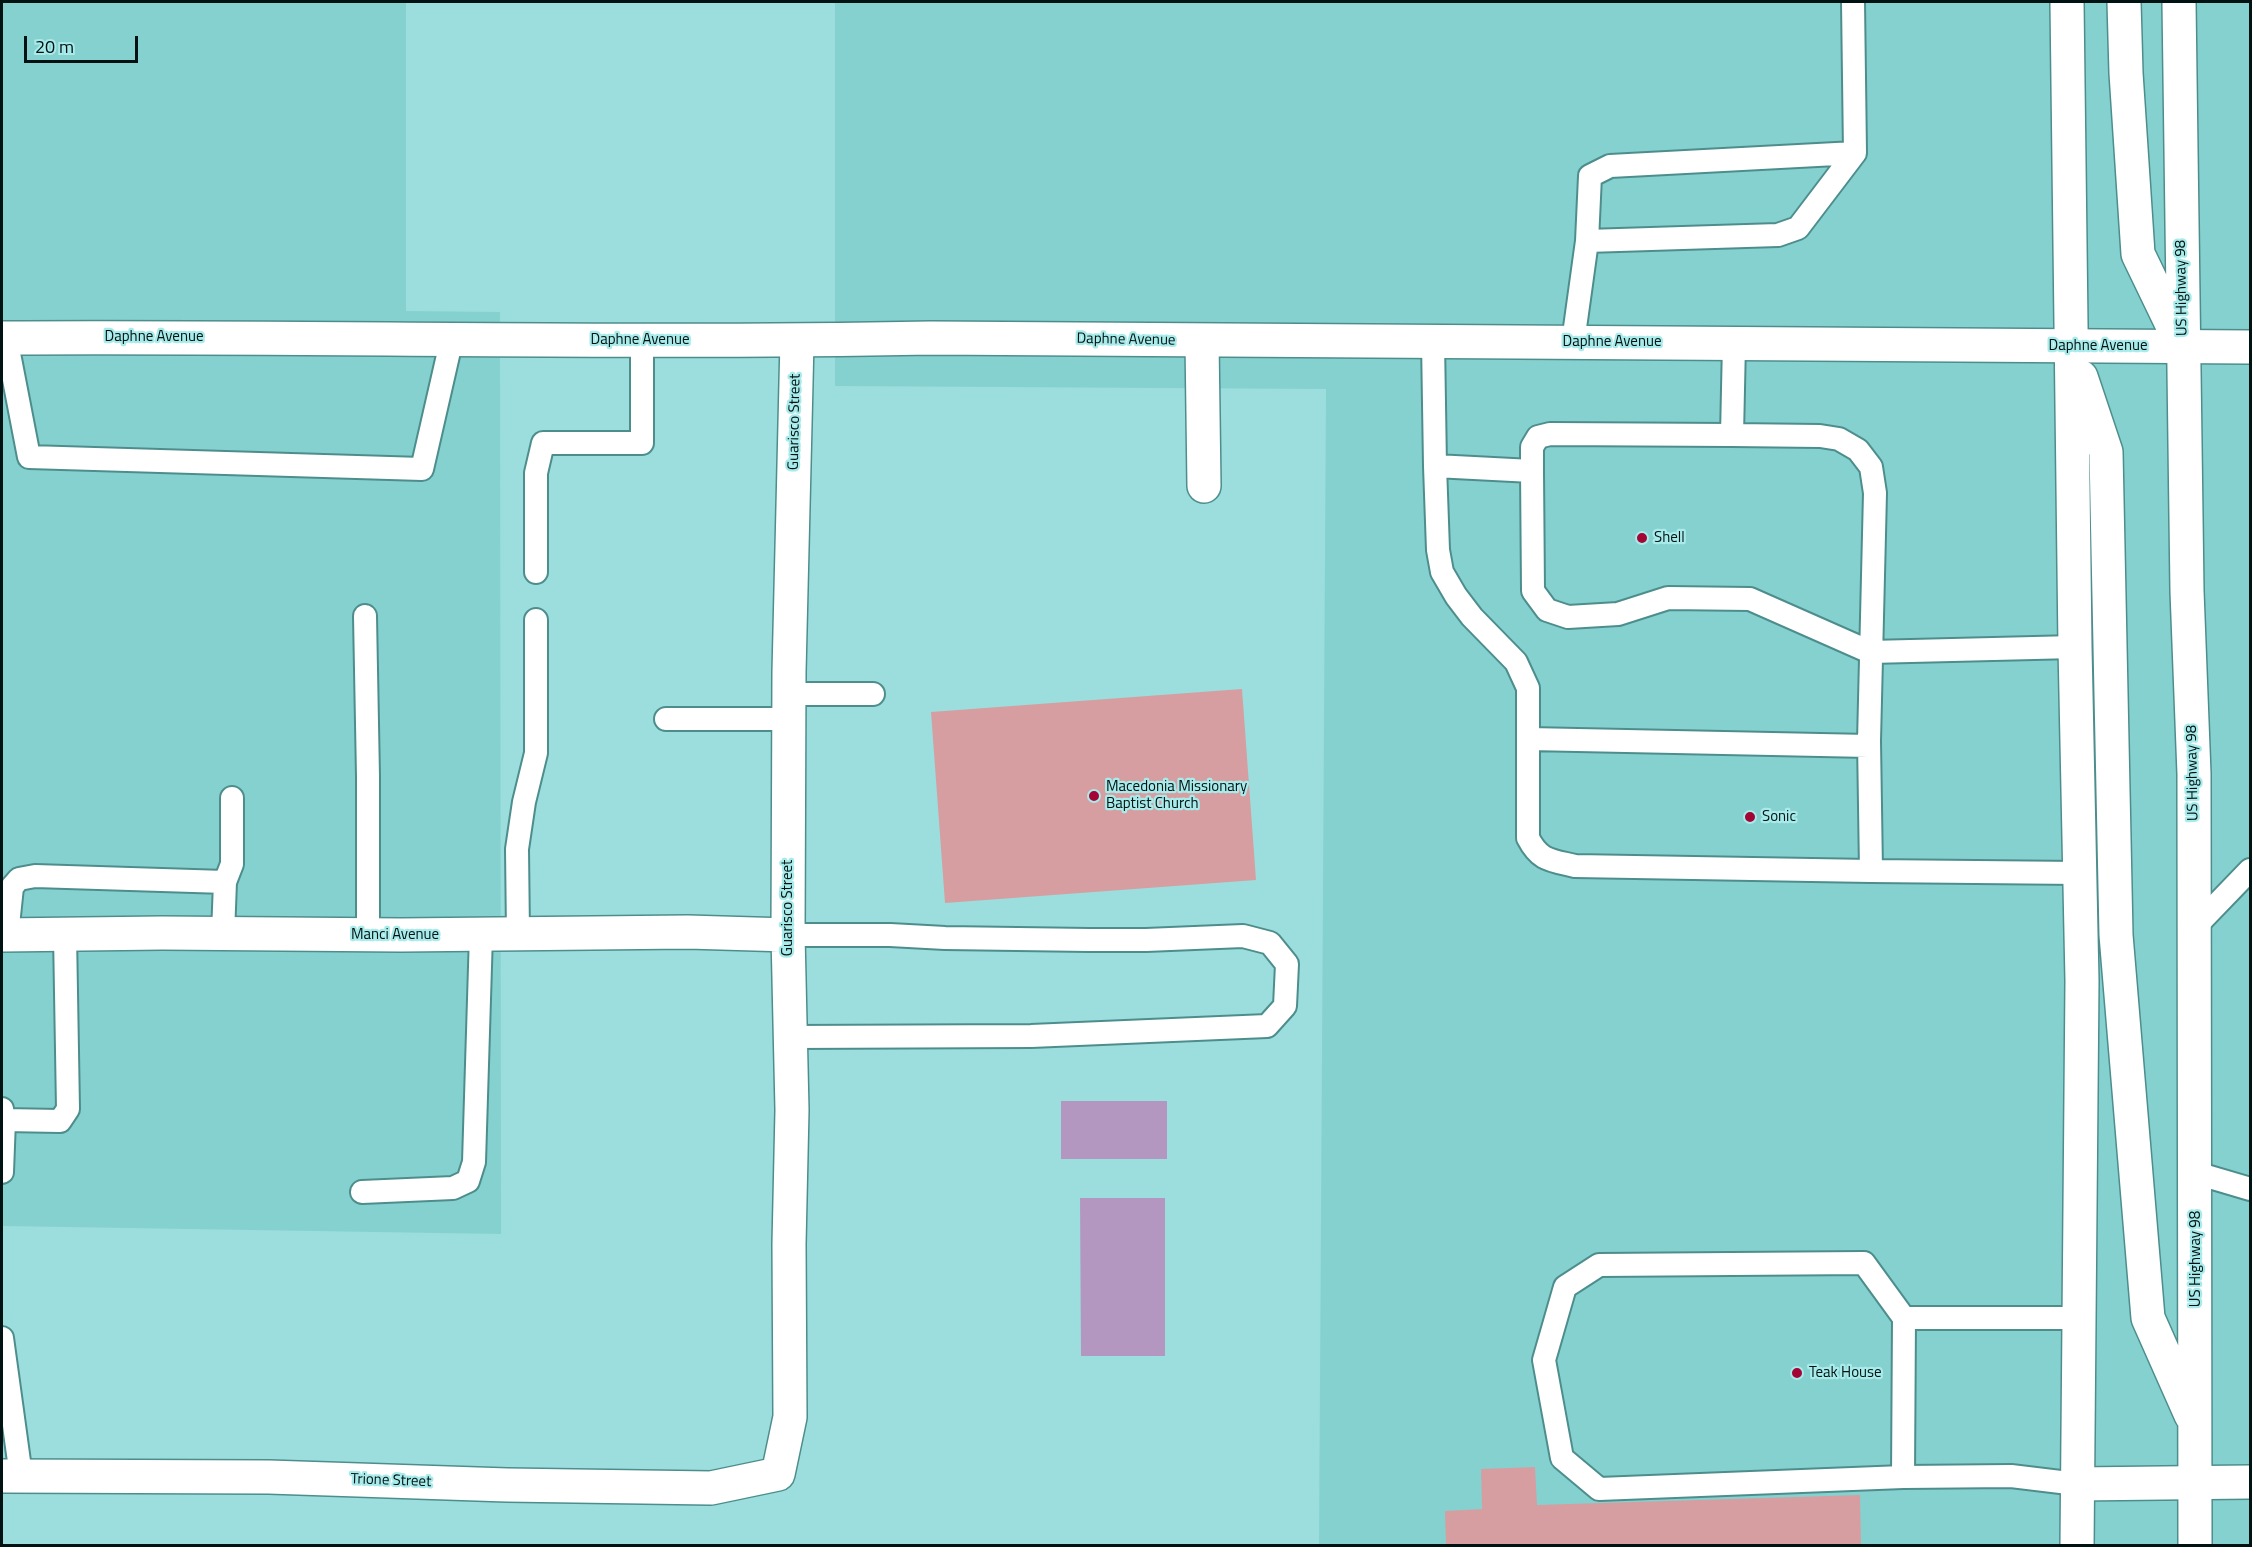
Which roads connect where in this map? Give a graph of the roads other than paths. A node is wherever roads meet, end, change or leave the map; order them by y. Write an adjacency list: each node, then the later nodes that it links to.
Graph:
1 (1853, 2): 5 (lane)
2 (2067, 2): 15 (street)
3 (2124, 2): 16 (street)
4 (2179, 2): 16 (street, US Highway 98)
5 (1855, 153): 6 (lane); 6 (lane)
6 (1587, 241): 13 (lane)
7 (4, 338): 8 (street, Daphne Avenue); 8 (lane)
8 (452, 338): 9 (street, Daphne Avenue)
9 (642, 340): 10 (street, Daphne Avenue); 22 (lane)
10 (797, 341): 11 (street, Daphne Avenue); 28 (street, Guarisco Street)
11 (1202, 341): 12 (street, Daphne Avenue); 21 (street)
12 (1433, 341): 13 (street, Daphne Avenue); 19 (lane)
13 (1573, 342): 14 (street, Daphne Avenue)
14 (1734, 343): 15 (street, Daphne Avenue); 18 (lane)
15 (2071, 347): 16 (street, Daphne Avenue); 25 (street); 54 (street)
16 (2183, 347): 17 (street, Daphne Avenue); 37 (street, US Highway 98)
17 (2250, 347)
18 (1732, 435): 20 (lane); 26 (lane)
19 (1436, 466): 20 (lane); 30 (lane)
20 (1532, 471): 26 (lane)
21 (1204, 486)
22 (536, 572)
23 (365, 616): 43 (lane)
24 (536, 620): 41 (lane)
25 (2075, 647): 26 (lane); 35 (street)
26 (1870, 652): 31 (lane)
27 (873, 693): 28 (lane)
28 (789, 706): 29 (lane); 44 (street, Guarisco Street)
29 (666, 719)
30 (1529, 739): 31 (lane); 34 (lane)
31 (1869, 746): 34 (lane)
32 (232, 798): 36 (lane)
33 (2250, 870): 37 (lane)
34 (1871, 871): 35 (lane)
35 (2080, 873): 52 (street)
36 (225, 882): 39 (lane); 42 (lane)
37 (2194, 928): 48 (street, US Highway 98)
38 (65, 934): 39 (street, Manci Avenue); 42 (street, Manci Avenue); 46 (lane)
39 (223, 934): 43 (street, Manci Avenue)
40 (481, 934): 41 (street, Manci Avenue); 43 (street, Manci Avenue); 50 (lane)
41 (518, 934): 44 (street, Manci Avenue)
42 (4, 935)
43 (368, 935)
44 (788, 935): 45 (street, Guarisco Street); 45 (lane)
45 (790, 1037): 55 (street, Guarisco Street)
46 (3, 1115): 47 (lane)
47 (2, 1172)
48 (2196, 1173): 49 (lane); 54 (street, US Highway 98)
49 (2250, 1190)
50 (362, 1192)
51 (1904, 1318): 52 (lane); 57 (lane); 57 (lane)
52 (2079, 1318): 60 (street)
53 (2, 1338): 56 (lane)
54 (2196, 1427): 59 (street, US Highway 98)
55 (778, 1474): 56 (street, Trione Street)
56 (11, 1476)
57 (1903, 1478): 60 (lane)
58 (2250, 1482): 59 (street)
59 (2196, 1483): 60 (street); 62 (street, US Highway 98)
60 (2077, 1485): 61 (street)
61 (2077, 1545)
62 (2195, 1545)

